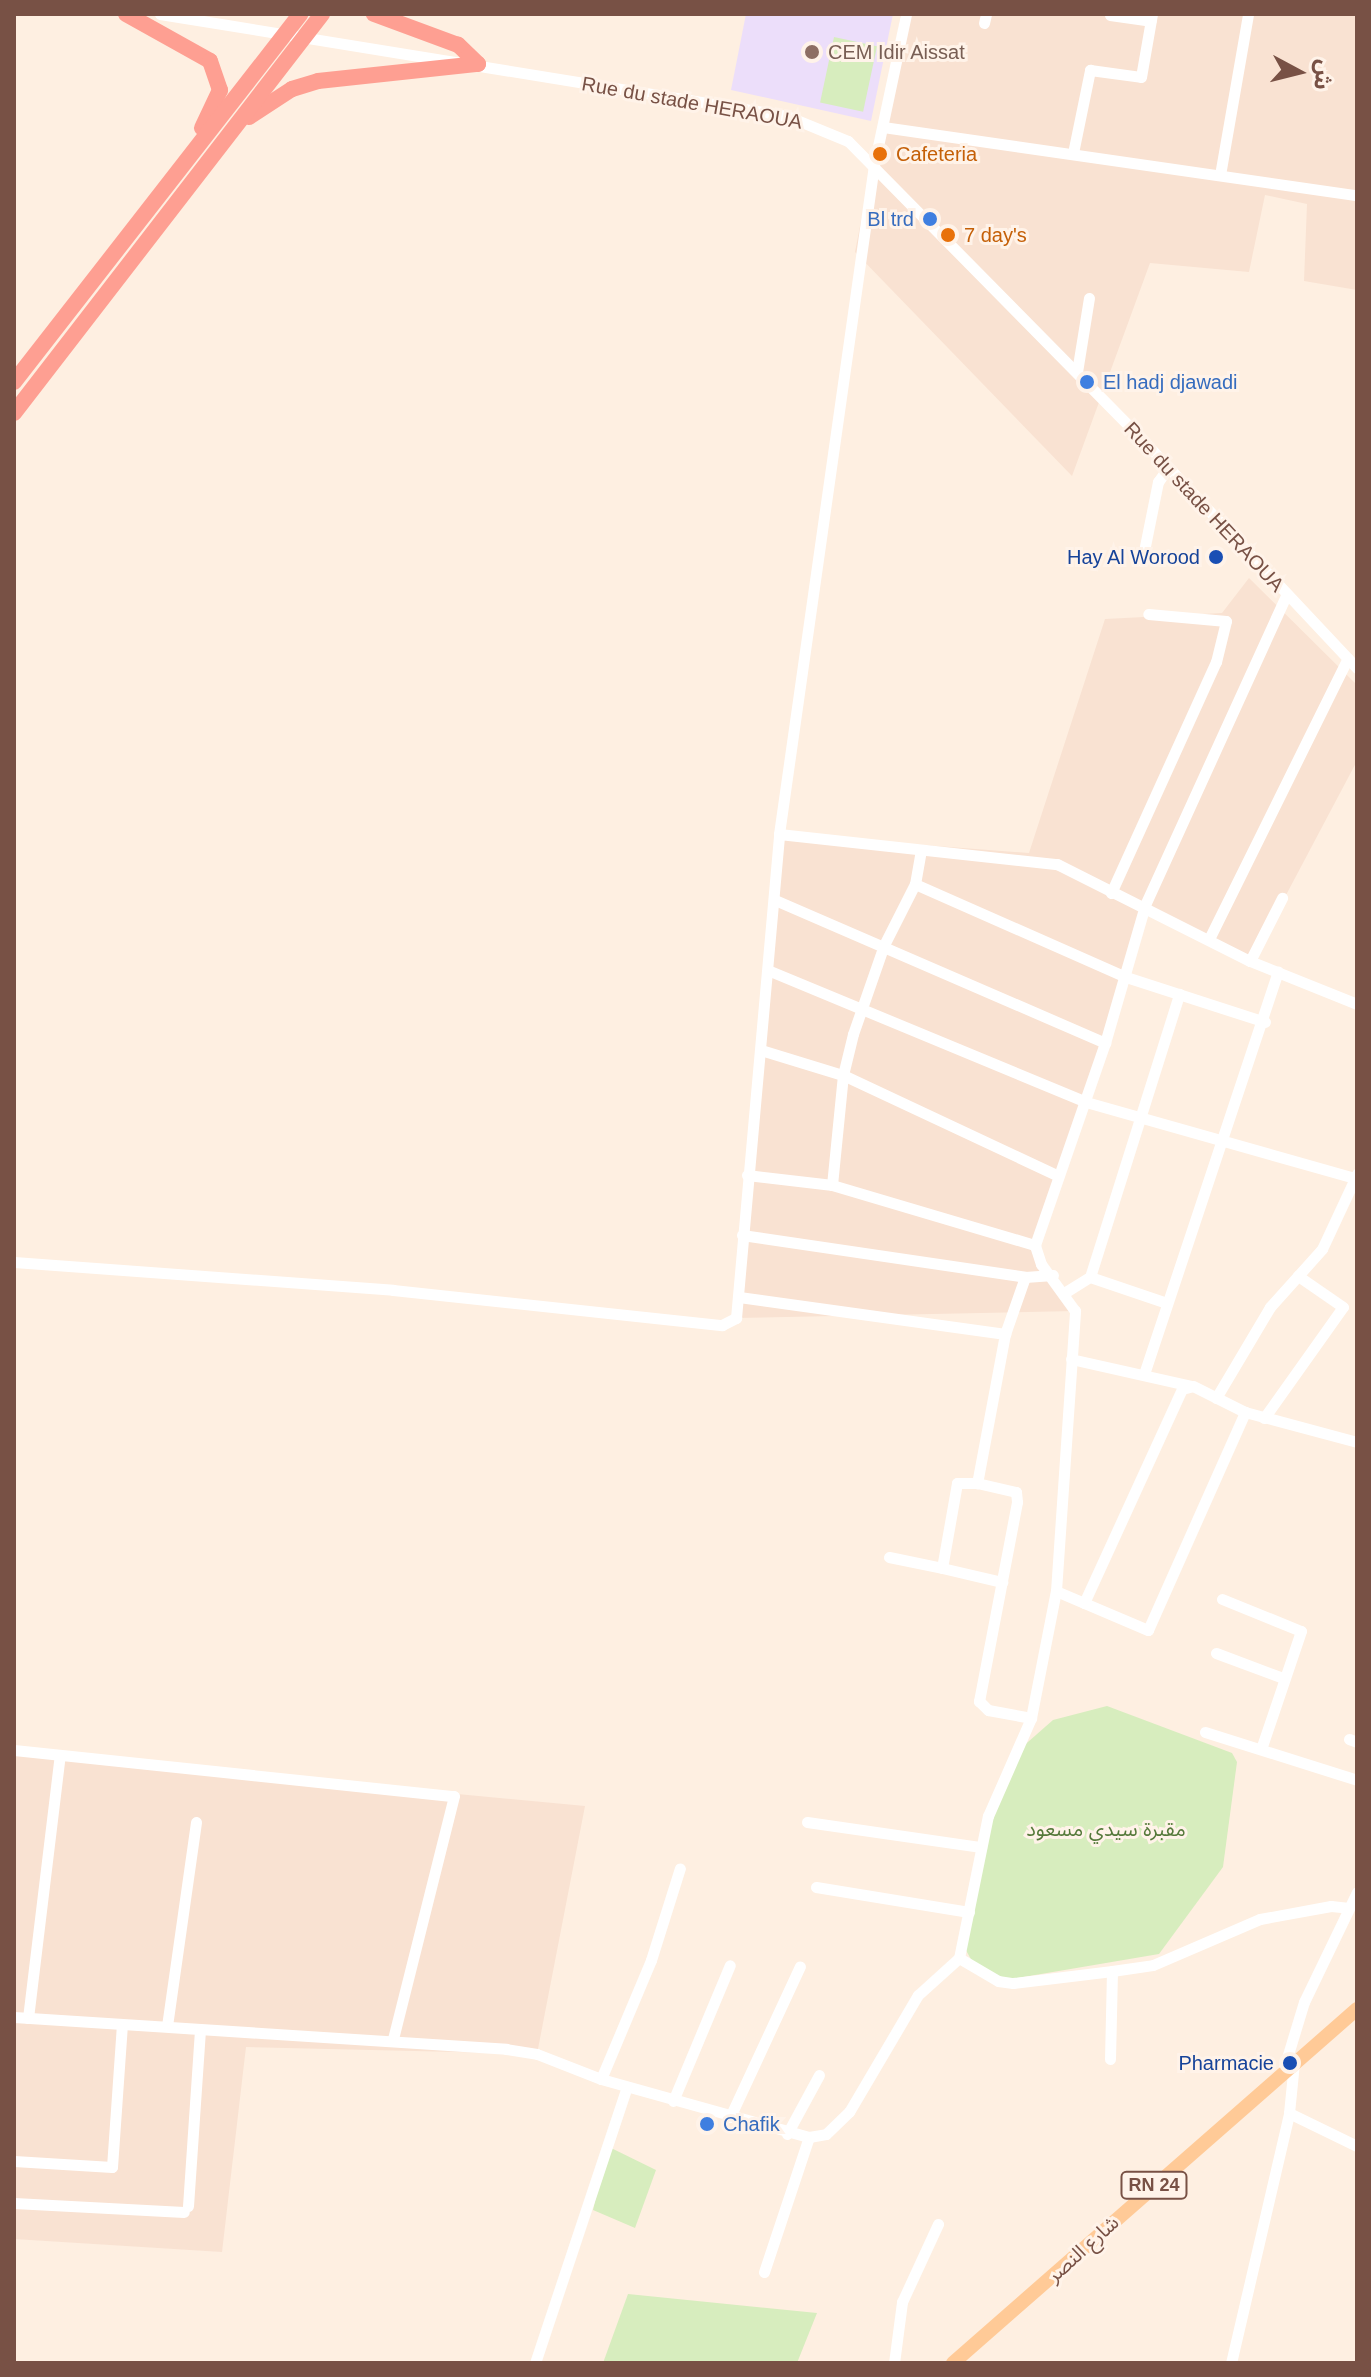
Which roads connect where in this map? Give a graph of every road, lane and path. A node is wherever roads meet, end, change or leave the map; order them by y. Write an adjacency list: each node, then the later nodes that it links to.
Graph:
1 (126, 14): 16 (highway)
2 (160, 14): 10 (street, Rue du stade HERAOUA)
3 (300, 14): 16 (highway)
4 (322, 14): 11 (highway)
5 (374, 14): 10 (highway)
6 (906, 14): 12 (street)
7 (1248, 14): 15 (street)
8 (1110, 15): 9 (street)
9 (1151, 17): 13 (street)
10 (478, 64): 11 (highway); 14 (street, Rue du stade HERAOUA)
11 (235, 127): 21 (highway)
12 (883, 127): 13 (street); 14 (street)
13 (1073, 153): 15 (street)
14 (874, 165): 19 (street, Rue du stade HERAOUA); 28 (street)
15 (1220, 175): 17 (street)
16 (172, 180): 20 (highway)
17 (1357, 195)
18 (1089, 298): 19 (street)
19 (1077, 372): 22 (street, Rue du stade HERAOUA)
20 (14, 382)
21 (14, 413)
22 (1167, 469): 23 (street); 24 (street, Rue du stade HERAOUA)
23 (1142, 561)
24 (1286, 595): 26 (street, Rue du stade HERAOUA); 34 (street)
25 (1148, 614): 31 (street)
26 (1348, 658): 27 (street, Rue du stade HERAOUA); 35 (street)
27 (1357, 668)
28 (779, 834): 29 (street); 33 (street)
29 (921, 851): 30 (street); 31 (street)
30 (915, 884): 36 (street); 40 (street)
31 (1111, 893): 34 (street)
32 (1282, 898): 37 (street)
33 (775, 900): 36 (street); 38 (street)
34 (1145, 905): 35 (street); 40 (street)
35 (1209, 939): 37 (street)
36 (884, 945): 43 (street); 45 (street)
37 (1250, 961): 39 (street)
38 (770, 971): 43 (street); 46 (street)
39 (1278, 972): 42 (street); 44 (street)
40 (1126, 977): 41 (street); 45 (street)
41 (1179, 994): 44 (street); 49 (street)
42 (1357, 1004)
43 (861, 1011): 47 (street); 48 (street)
44 (1263, 1022): 50 (street)
45 (1105, 1043): 48 (street)
46 (761, 1050): 47 (street); 51 (street)
47 (843, 1075): 52 (street); 54 (street)
48 (1086, 1102): 49 (street); 52 (street)
49 (1140, 1117): 50 (street); 61 (street)
50 (1222, 1140): 53 (street); 64 (street)
51 (747, 1175): 54 (street); 55 (street)
52 (1059, 1176): 56 (street)
53 (1356, 1176): 59 (street)
54 (832, 1185): 56 (street)
55 (742, 1235): 60 (street); 63 (street)
56 (1035, 1245): 58 (street)
57 (14, 1262): 63 (street)
58 (1053, 1275): 60 (street); 62 (street)
59 (1298, 1276): 69 (street); 71 (street)
60 (1025, 1277): 65 (street)
61 (1090, 1277): 62 (street); 64 (street)
62 (1064, 1293): 66 (street)
63 (739, 1297): 65 (street)
64 (1167, 1303): 67 (street)
65 (1005, 1334): 73 (street)
66 (1071, 1359): 68 (street); 77 (street)
67 (1145, 1371)
68 (1193, 1386): 69 (street); 79 (street)
69 (1216, 1398): 70 (street)
70 (1245, 1412): 71 (street); 79 (street)
71 (1264, 1418): 72 (street)
72 (1357, 1442)
73 (977, 1483): 75 (street); 76 (street)
74 (889, 1557): 75 (street)
75 (942, 1568): 76 (street)
76 (1002, 1582): 82 (street)
77 (1056, 1591): 79 (street); 82 (street)
78 (1222, 1599): 81 (street)
79 (1084, 1603)
80 (1216, 1653): 81 (street)
81 (1283, 1678): 84 (street)
82 (1031, 1718): 90 (street)
83 (1205, 1732): 84 (street)
84 (1262, 1746): 87 (street)
85 (14, 1750): 86 (street)
86 (60, 1755): 102 (street); 106 (street)
87 (1357, 1780)
88 (196, 1822): 104 (street)
89 (807, 1822): 90 (street)
90 (981, 1847): 95 (street)
91 (680, 1868): 110 (street)
92 (816, 1887): 95 (street)
93 (1357, 1892): 94 (street)
94 (1349, 1908): 99 (street); 108 (street)
95 (969, 1912): 96 (street)
96 (959, 1958): 99 (street); 116 (street)
97 (730, 1965): 112 (street)
98 (800, 1966): 114 (street)
99 (1112, 1971): 107 (street)
100 (1357, 2009): 108 (main road, شارع النصر / RN 24)
101 (14, 2017): 102 (street)
102 (28, 2018): 103 (street)
103 (122, 2025): 104 (street); 118 (street)
104 (167, 2026): 105 (street)
105 (200, 2029): 106 (street); 119 (street)
106 (393, 2039): 110 (street)
107 (1110, 2059)
108 (1289, 2067): 113 (street); 124 (main road, شارع النصر / RN 24)
109 (819, 2075): 115 (street)
110 (601, 2079): 111 (street)
111 (627, 2087): 112 (street); 122 (street)
112 (673, 2101): 114 (street)
113 (1289, 2113): 117 (street); 125 (street)
114 (730, 2117): 115 (street)
115 (787, 2134): 116 (street)
116 (809, 2137): 121 (street)
117 (1357, 2146)
118 (14, 2161)
119 (14, 2203)
120 (938, 2224): 123 (street)
121 (764, 2272)
122 (535, 2363)
123 (894, 2363)
124 (953, 2363)
125 (1231, 2363)

